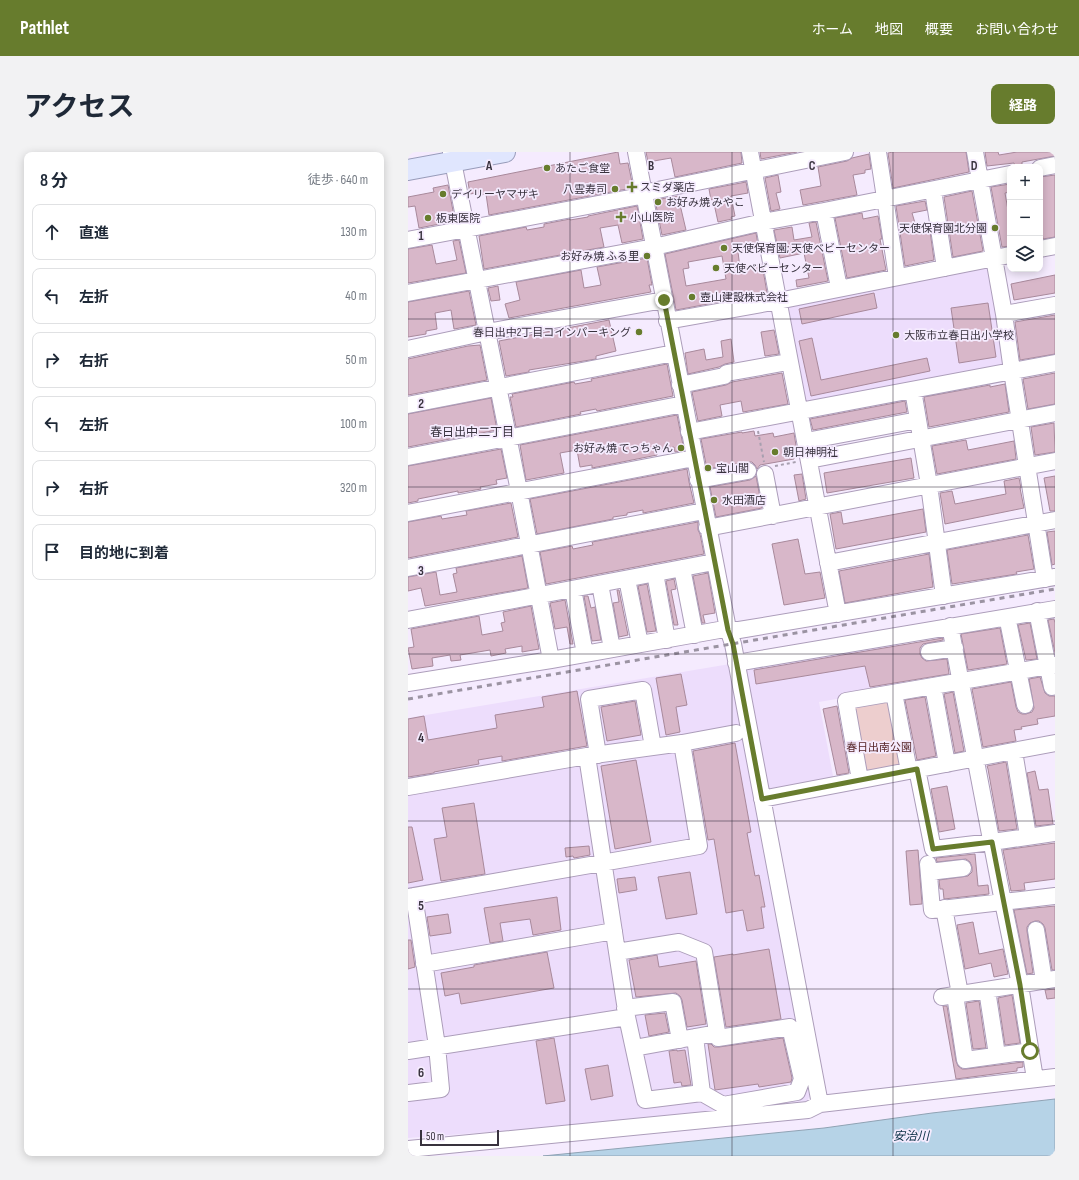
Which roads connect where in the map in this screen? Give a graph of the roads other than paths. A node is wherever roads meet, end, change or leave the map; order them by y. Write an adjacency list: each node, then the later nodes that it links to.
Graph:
1 (505, 152): 7 (main road)
2 (636, 152): 15 (street)
3 (750, 152): 11 (street)
4 (845, 152): 11 (street)
5 (878, 152): 16 (street)
6 (975, 152): 13 (street)
7 (452, 156): 10 (main road); 19 (street)
8 (1055, 165): 9 (street)
9 (1043, 167)
10 (408, 170)
11 (753, 170): 15 (street); 18 (street)
12 (1007, 175): 13 (street)
13 (980, 180): 14 (street); 25 (street)
14 (933, 190): 16 (street); 26 (street)
15 (643, 193): 19 (street); 22 (street)
16 (885, 199): 17 (street); 27 (street)
17 (824, 211): 18 (street); 29 (street)
18 (763, 222): 22 (street); 32 (street)
19 (466, 229): 20 (street); 28 (street)
20 (408, 240)
21 (1055, 246): 23 (street)
22 (654, 247): 28 (street); 31 (street)
23 (1043, 248)
24 (1007, 256): 25 (street)
25 (994, 258): 26 (street); 34 (street)
26 (945, 268): 27 (street)
27 (897, 277): 29 (street)
28 (477, 280): 30 (street); 36 (street)
29 (839, 288): 32 (street)
30 (408, 294)
31 (664, 300): 35 (street); 36 (street)
32 (778, 301): 35 (street); 39 (street)
33 (1055, 305): 34 (street)
34 (1004, 314): 41 (street)
35 (667, 321): 38 (street)
36 (487, 332): 37 (street); 43 (street)
37 (408, 349)
38 (674, 353): 42 (street); 43 (street)
39 (788, 362): 42 (street); 47 (street)
40 (1055, 363): 41 (street)
41 (1012, 371): 44 (street); 50 (street)
42 (680, 385): 45 (street)
43 (498, 388): 46 (street); 52 (street)
44 (914, 390): 47 (street); 49 (street)
45 (684, 404): 51 (street); 52 (street)
46 (408, 405)
47 (799, 411): 51 (street); 54 (street)
48 (1055, 414): 50 (street)
49 (918, 420): 53 (street); 54 (street)
50 (1020, 420): 53 (street); 59 (street)
51 (689, 432): 56 (street)
52 (508, 438): 55 (street); 64 (street)
53 (921, 439): 57 (street); 63 (street)
54 (806, 441): 57 (street)
55 (408, 457)
56 (694, 458): 62 (street); 64 (street)
57 (809, 460): 65 (street)
58 (1055, 461): 59 (street)
59 (1027, 466): 63 (street); 70 (street)
60 (767, 470): 68 (street)
61 (748, 471): 62 (street)
62 (698, 480): 66 (street)
63 (929, 485): 65 (street); 72 (street)
64 (519, 491): 67 (street); 73 (street)
65 (818, 507): 68 (street); 75 (street)
66 (704, 511): 71 (street); 73 (street)
67 (408, 513)
68 (773, 516): 71 (street)
69 (1055, 520): 70 (street)
70 (1037, 524): 72 (street); 79 (street)
71 (707, 528): 74 (street)
72 (937, 542): 75 (street); 84 (street)
73 (529, 545): 76 (street); 83 (street)
74 (714, 562): 77 (street); 91 (street)
75 (828, 563): 87 (street)
76 (408, 568)
77 (682, 568): 78 (street); 92 (street)
78 (655, 574): 80 (street); 93 (street)
79 (1050, 578): 84 (street)
80 (627, 579): 81 (street); 94 (street)
81 (600, 584): 82 (street); 96 (street)
82 (573, 589): 83 (street); 98 (street)
83 (539, 595): 88 (street); 99 (street)
84 (944, 596): 87 (street)
85 (1055, 609): 86 (street)
86 (1037, 612): 89 (street); 101 (street)
87 (838, 614): 91 (street)
88 (408, 620)
89 (950, 626): 95 (street); 100 (street)
90 (1009, 626): 102 (street)
91 (728, 630): 92 (street); 100 (street)
92 (695, 635): 93 (street)
93 (667, 640): 94 (street)
94 (640, 644): 96 (street)
95 (955, 648): 97 (street); 103 (street)
96 (612, 649): 98 (street)
97 (929, 652)
98 (585, 654): 99 (street)
99 (551, 660): 104 (street)
100 (736, 663): 120 (street)
101 (1051, 666): 102 (street); 106 (street)
102 (1018, 672): 103 (street); 108 (street)
103 (961, 681): 105 (street); 115 (street)
104 (408, 683)
105 (933, 686): 107 (street); 116 (street)
106 (1055, 686)
107 (894, 693): 117 (street); 118 (street)
108 (1026, 705)
109 (736, 733): 110 (street)
110 (682, 743): 112 (street); 124 (street)
111 (1055, 743): 113 (street)
112 (653, 747): 114 (street); 114 (street)
113 (1014, 751): 115 (street); 122 (street)
114 (592, 755): 119 (street); 124 (street)
115 (976, 758): 116 (street); 123 (street)
116 (947, 764): 117 (street)
117 (913, 770): 118 (street); 123 (street)
118 (860, 780): 120 (street)
119 (408, 787)
120 (762, 799): 151 (street)
121 (1055, 833): 122 (street)
122 (1028, 836): 123 (street)
123 (992, 842): 128 (street)
124 (604, 862): 126 (street); 131 (street)
125 (963, 868): 129 (street)
126 (411, 896): 133 (street)
127 (1055, 896): 128 (street)
128 (1003, 902): 129 (street); 135 (street)
129 (944, 908): 137 (street)
130 (1036, 930): 134 (street)
131 (614, 931): 132 (street); 133 (street)
132 (617, 952): 138 (street); 139 (street)
133 (424, 964): 142 (street)
134 (1049, 980): 135 (street)
135 (1020, 985): 136 (street); 145 (street)
136 (987, 990): 137 (street); 146 (street)
137 (952, 995): 146 (street)
138 (626, 1013): 141 (street); 142 (street); 143 (street)
139 (717, 1033): 140 (street); 150 (street)
140 (696, 1037): 141 (street); 150 (street)
141 (680, 1040): 143 (street)
142 (437, 1046): 144 (street); 149 (street)
143 (634, 1048): 150 (street)
144 (408, 1051)
145 (1030, 1051): 146 (street); 148 (street)
146 (997, 1055)
147 (1055, 1077): 148 (street)
148 (1035, 1079): 151 (street)
149 (408, 1093)
150 (702, 1093)
151 (820, 1104): 152 (street)
152 (408, 1149)

